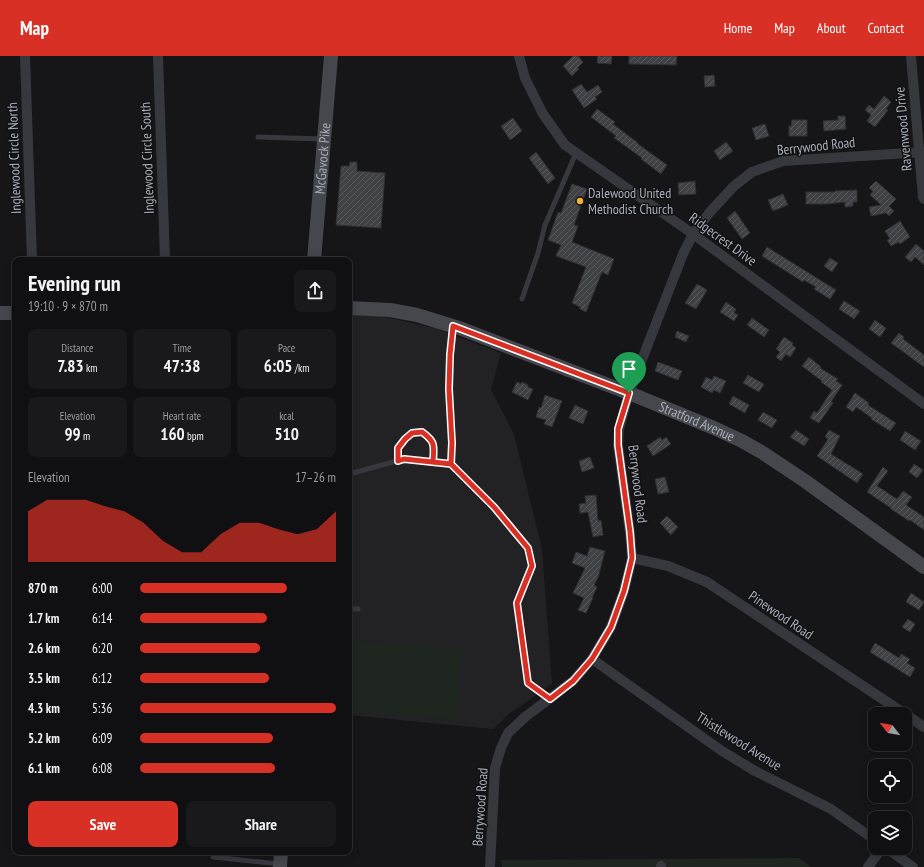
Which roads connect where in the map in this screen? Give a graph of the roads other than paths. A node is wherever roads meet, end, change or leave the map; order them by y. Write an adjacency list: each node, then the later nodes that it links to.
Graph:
1 (25, 56): 12 (street, Inglewood Circle North)
2 (158, 56): 13 (street, Inglewood Circle South)
3 (331, 56): 7 (street, McGavock Pike)
4 (519, 56): 9 (street, Ridgecrest Drive)
5 (911, 56): 8 (street, Ravenwood Drive)
6 (258, 138): 7 (lane)
7 (324, 139): 14 (street, McGavock Pike)
8 (921, 152): 10 (street, Ravenwood Drive); 11 (street, Berrywood Road)
9 (576, 153): 11 (street, Ridgecrest Drive); 15 (lane)
10 (924, 199)
11 (693, 234): 20 (street, Berrywood Road); 21 (street, Ridgecrest Drive)
12 (32, 257)
13 (165, 257)
14 (314, 257)
15 (522, 299)
16 (352, 308): 19 (street, Stratford Avenue)
17 (0, 313): 18 (street)
18 (12, 313)
19 (453, 326): 20 (street, Stratford Avenue); 24 (lane)
20 (629, 393): 26 (street, Berrywood Road); 27 (street, Stratford Avenue)
21 (924, 404)
22 (398, 461): 23 (lane); 23 (lane); 25 (lane)
23 (433, 462): 24 (lane)
24 (451, 464): 31 (lane)
25 (352, 473)
26 (632, 558): 30 (street, Berrywood Road); 32 (street, Pinewood Road)
27 (924, 567)
28 (352, 609): 29 (lane)
29 (358, 609)
30 (592, 659): 31 (street, Berrywood Road); 35 (street, Thistlewood Avenue)
31 (550, 699): 40 (street, Berrywood Road)
32 (894, 707)
33 (912, 719): 34 (street, Pinewood Road)
34 (924, 727)
35 (868, 835)
36 (213, 855): 39 (lane)
37 (877, 855): 41 (street)
38 (896, 855): 42 (street)
39 (280, 861)
40 (490, 867)
41 (868, 867)
42 (913, 867)

